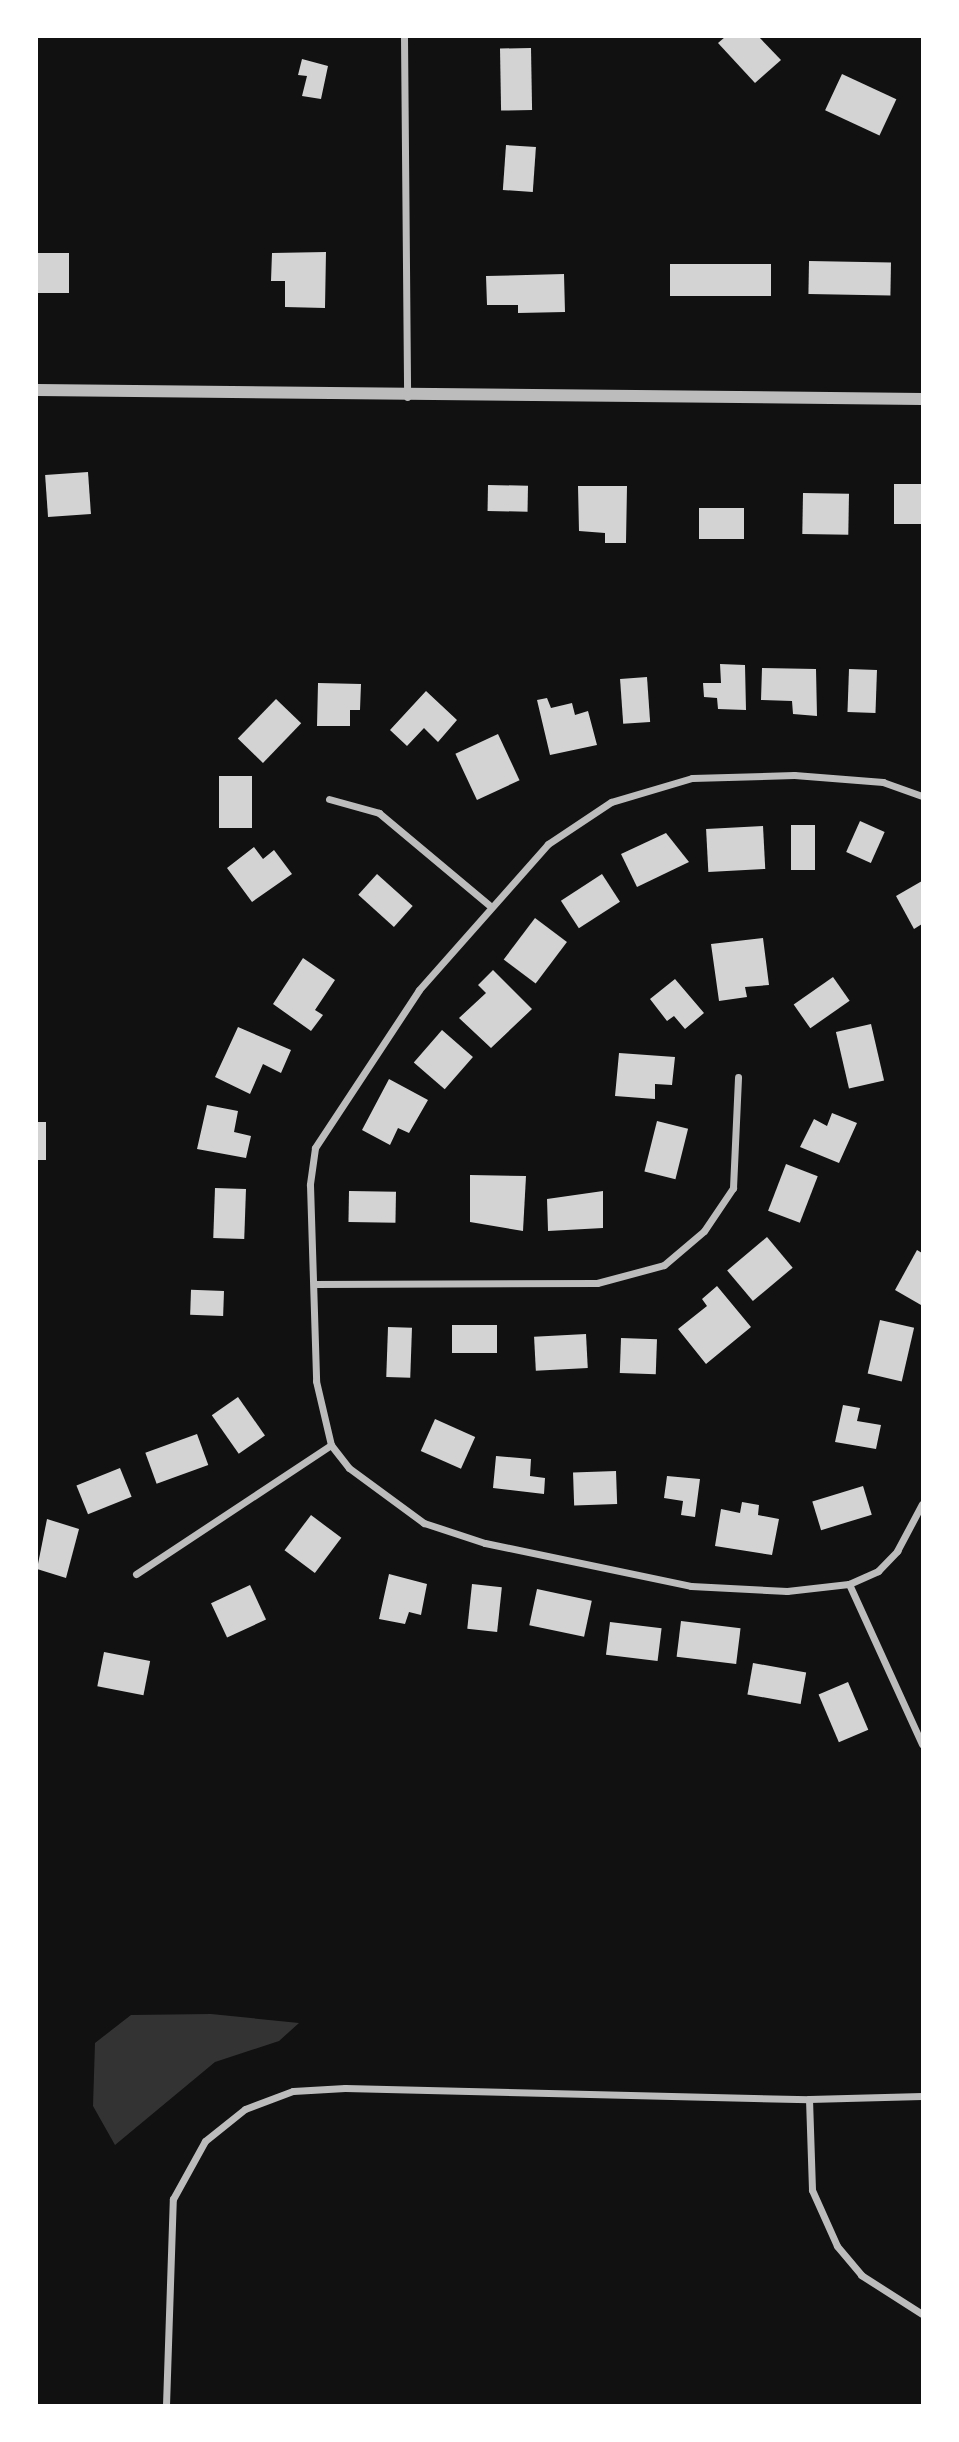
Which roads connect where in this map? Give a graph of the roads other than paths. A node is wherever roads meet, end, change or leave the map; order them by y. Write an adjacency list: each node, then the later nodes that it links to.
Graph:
1 (404, 37): 3 (street)
2 (37, 390): 3 (street)
3 (407, 397): 4 (street)
4 (922, 399)
5 (922, 796): 7 (street)
6 (329, 799): 7 (street)
7 (489, 905): 9 (street)
8 (738, 1077): 9 (street)
9 (314, 1284): 10 (street)
10 (331, 1445): 12 (street); 13 (street)
11 (922, 1504): 13 (street)
12 (136, 1574)
13 (849, 1584): 14 (street)
14 (922, 1744)
15 (922, 2096): 16 (street)
16 (809, 2099): 17 (street); 18 (street)
17 (922, 2314)
18 (166, 2405)

